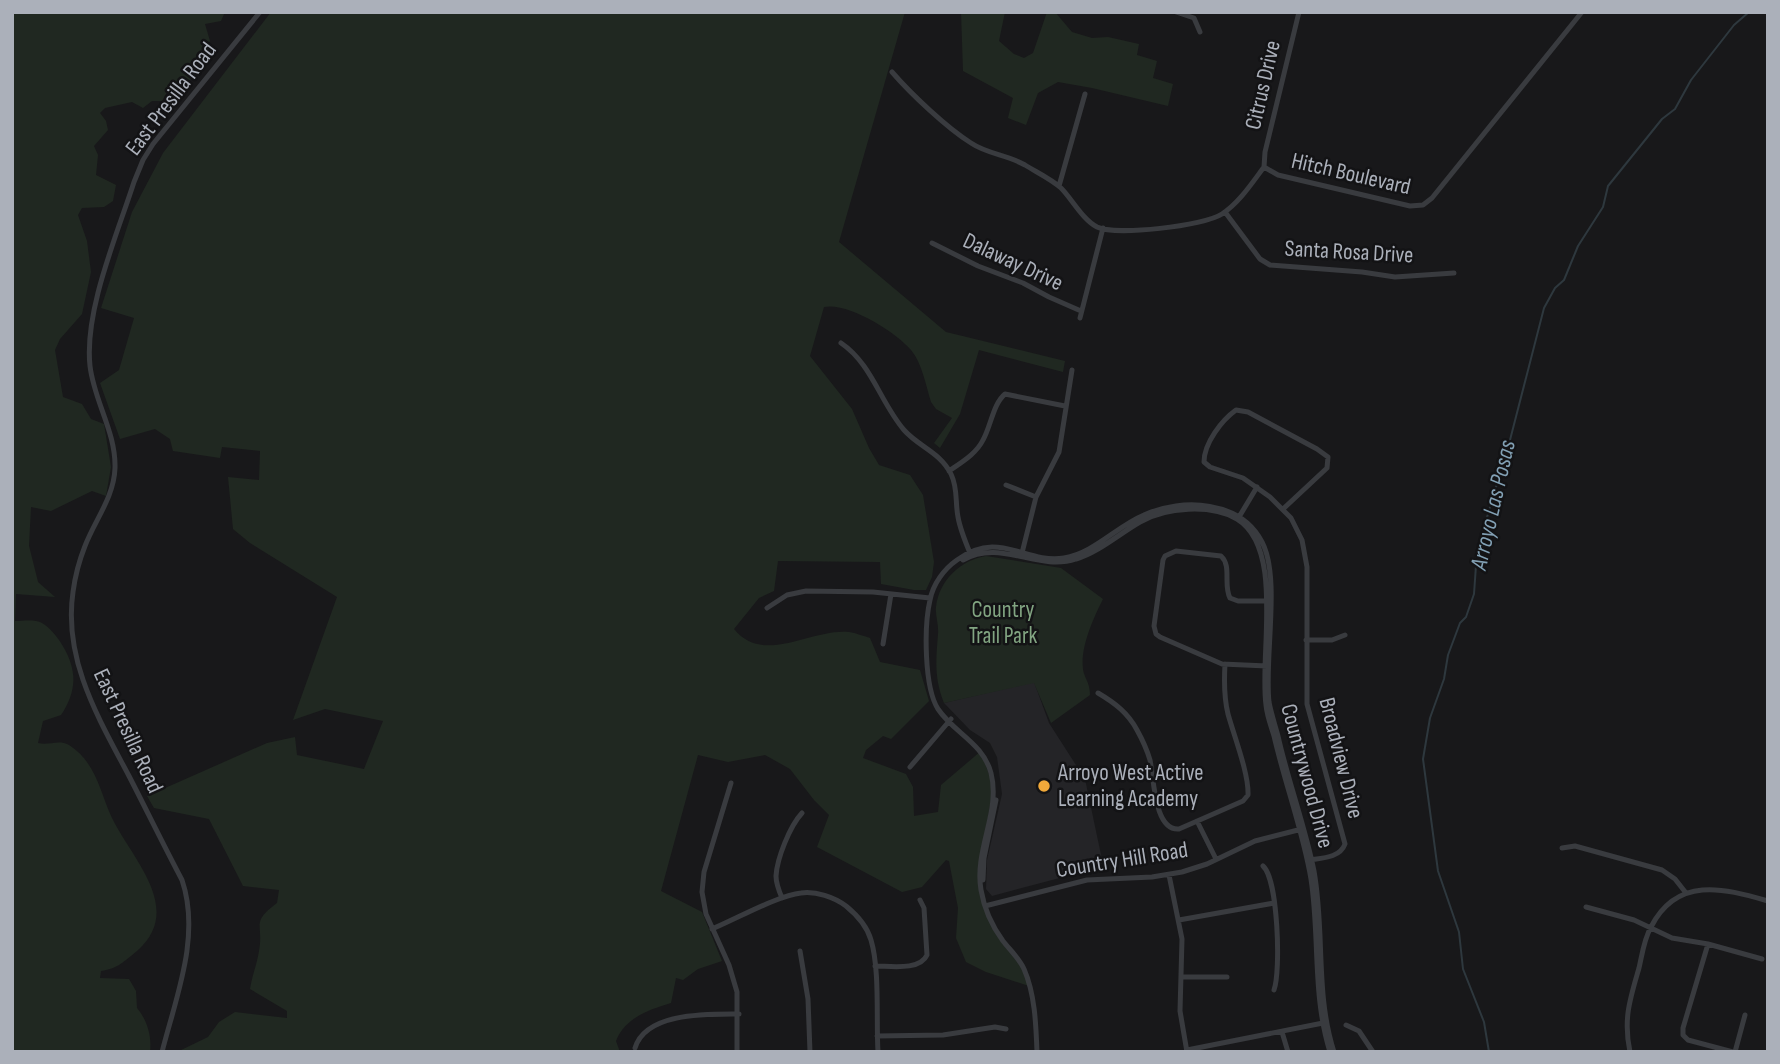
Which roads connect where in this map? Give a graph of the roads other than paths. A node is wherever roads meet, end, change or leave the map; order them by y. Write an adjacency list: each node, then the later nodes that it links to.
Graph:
1 (260, 12): 74 (street, East Presilla Road)
2 (1176, 12): 5 (street)
3 (1299, 12): 8 (street, Citrus Drive)
4 (1582, 12): 8 (street, Hitch Boulevard)
5 (1200, 32)
6 (892, 72): 9 (street)
7 (1085, 94): 9 (street)
8 (1264, 167): 10 (street, Hitch Boulevard)
9 (1059, 186): 11 (street)
10 (1225, 212): 11 (street, Hitch Boulevard); 13 (street, Santa Rosa Drive)
11 (1103, 228): 14 (street, Dalaway Drive)
12 (932, 243): 14 (street, Dalaway Drive)
13 (1454, 273)
14 (1081, 311): 15 (street, Dalaway Drive)
15 (1080, 318)
16 (841, 343): 19 (street)
17 (1072, 370): 18 (street)
18 (1065, 406): 19 (street); 22 (street)
19 (949, 471): 25 (street)
20 (1006, 485): 22 (street)
21 (1257, 487): 23 (street, Broadview Drive); 23 (street, Broadview Drive); 24 (street)
22 (1036, 497): 26 (street)
23 (1283, 509): 32 (street, Broadview Drive)
24 (1239, 518): 26 (street); 29 (street, Countrywood Drive)
25 (970, 554): 26 (street); 28 (street)
26 (1021, 554)
27 (891, 594): 28 (street); 30 (street); 33 (street)
28 (932, 599): 37 (street)
29 (1268, 601): 34 (street); 35 (street, Countrywood Drive)
30 (767, 608)
31 (1345, 635): 32 (street)
32 (1306, 640): 45 (street, Broadview Drive)
33 (883, 644)
34 (1225, 664): 35 (street); 41 (street)
35 (1266, 666): 42 (street, Countrywood Drive)
36 (1098, 693): 41 (street)
37 (950, 720): 38 (street); 53 (street)
38 (910, 767)
39 (731, 783): 56 (street)
40 (802, 813): 49 (street)
41 (1197, 821): 44 (street)
42 (1301, 829): 44 (street, Country Hill Road); 45 (street, Countrywood Drive)
43 (1562, 848): 48 (street)
44 (1216, 859): 47 (street, Country Hill Road)
45 (1309, 860): 67 (street, Countrywood Drive)
46 (1264, 866): 52 (street)
47 (1169, 875): 53 (street, Country Hill Road); 55 (street)
48 (1686, 893): 51 (street); 57 (street)
49 (782, 898): 56 (street); 61 (street)
50 (920, 900): 61 (street)
51 (1768, 901)
52 (1274, 903): 55 (street); 64 (street)
53 (986, 906): 78 (street)
54 (1586, 907): 57 (street)
55 (1179, 920): 62 (street)
56 (712, 929): 65 (street)
57 (1650, 929): 58 (street); 82 (street)
58 (1708, 944): 60 (street); 83 (street)
59 (800, 951): 76 (street)
60 (1762, 959)
61 (875, 966): 71 (street)
62 (1181, 977): 63 (street); 73 (street)
63 (1227, 977)
64 (1274, 990)
65 (739, 1014): 72 (street); 75 (street)
66 (1745, 1015): 83 (street)
67 (1324, 1023): 70 (street); 80 (street, Countrywood Drive)
68 (1346, 1025): 81 (street)
69 (1006, 1029): 71 (street)
70 (1282, 1032): 73 (street); 79 (street)
71 (877, 1036): 77 (street)
72 (635, 1048)
73 (1187, 1051)
74 (162, 1052)
75 (737, 1052)
76 (810, 1052)
77 (878, 1052)
78 (1039, 1052)
79 (1288, 1052)
80 (1332, 1052)
81 (1373, 1052)
82 (1630, 1052)
83 (1734, 1052)

